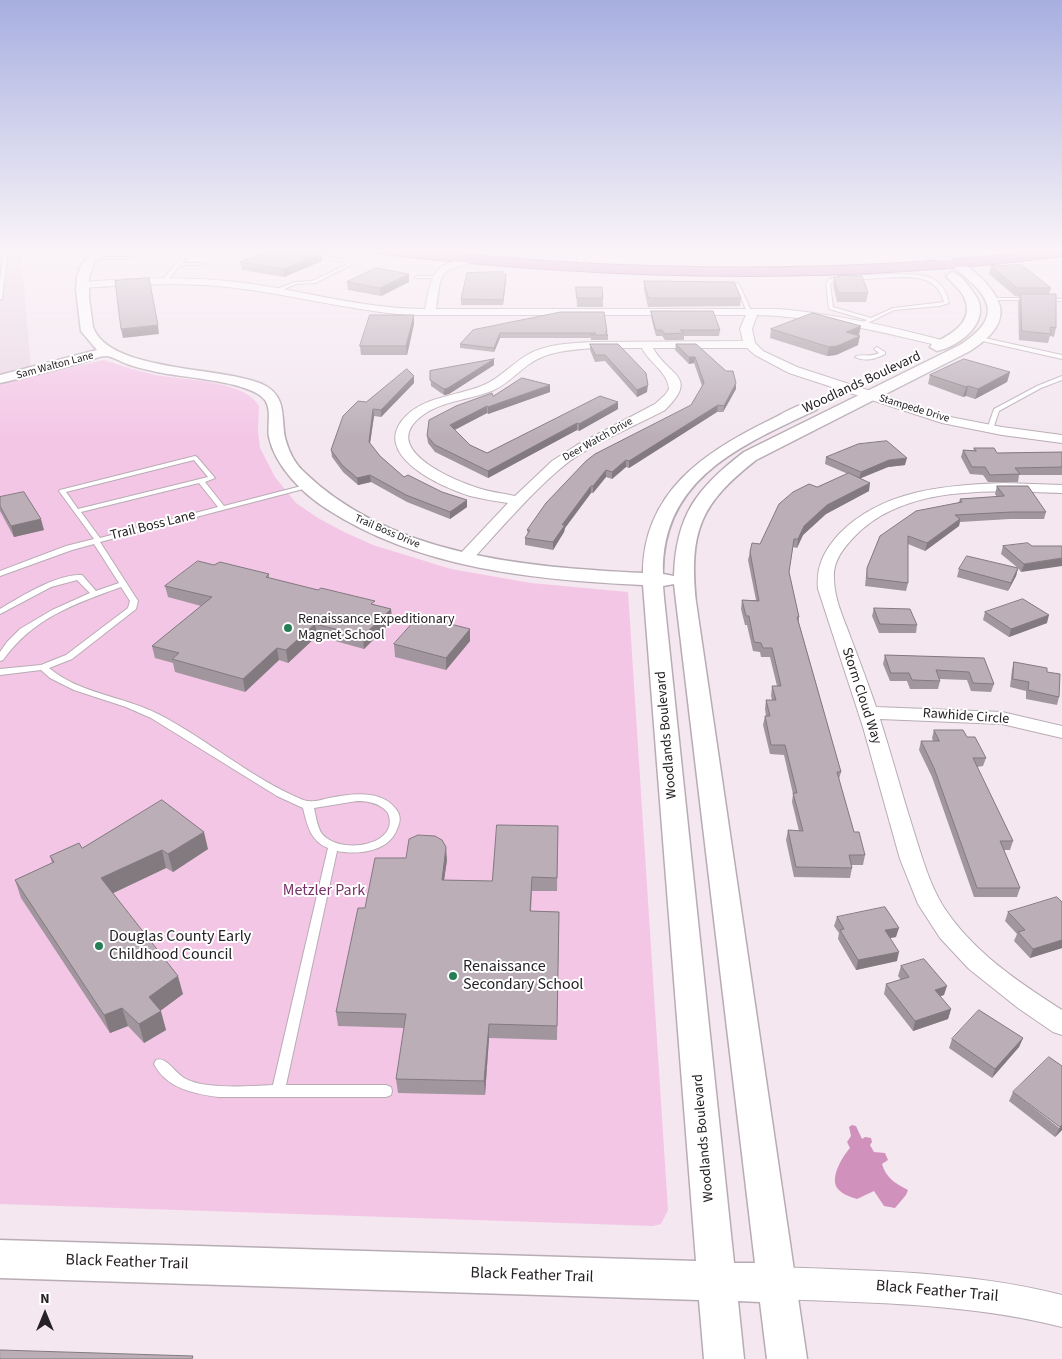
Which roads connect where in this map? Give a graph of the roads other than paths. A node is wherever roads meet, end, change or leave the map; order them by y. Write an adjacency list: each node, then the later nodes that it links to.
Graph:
1 (85, 312): 15 (street, Trail Boss Drive)
2 (752, 312): 11 (street)
3 (761, 312): 8 (street)
4 (852, 312): 8 (lane)
5 (886, 312): 8 (lane)
6 (973, 312): 9 (street)
7 (995, 312): 10 (street, Woodlands Boulevard)
8 (867, 321): 12 (street)
9 (969, 325): 10 (street); 12 (street, Woodlands Boulevard)
10 (980, 339): 17 (lane); 21 (street, Woodlands Boulevard)
11 (750, 344): 13 (street); 22 (street)
12 (945, 344): 18 (street, Woodlands Boulevard)
13 (646, 345): 28 (street, Deer Watch Drive); 28 (street)
14 (877, 349): 16 (lane)
15 (109, 351): 20 (street, Sam Walton Lane); 26 (street, Trail Boss Drive)
16 (858, 357)
17 (1062, 357)
18 (910, 360)
19 (1062, 378): 23 (lane)
20 (0, 379)
21 (869, 388): 22 (street, Woodlands Boulevard); 23 (street, Stampede Drive); 35 (street, Woodlands Boulevard)
22 (851, 389): 34 (street, Woodlands Boulevard)
23 (990, 429): 24 (street, Stampede Drive)
24 (1062, 439)
25 (201, 482): 29 (lane); 30 (lane); 30 (lane)
26 (309, 486): 29 (lane, Trail Boss Lane); 32 (street, Trail Boss Drive)
27 (1062, 489): 42 (street, Storm Cloud Way)
28 (518, 501): 32 (street, Deer Watch Drive)
29 (222, 508): 31 (lane, Trail Boss Lane)
30 (77, 511): 31 (lane)
31 (97, 540): 33 (lane, Trail Boss Lane); 36 (lane)
32 (465, 558): 34 (street, Trail Boss Drive)
33 (0, 574)
34 (653, 579): 35 (street, Trail Boss Drive); 51 (street, Woodlands Boulevard)
35 (683, 580): 52 (street, Woodlands Boulevard)
36 (123, 584): 37 (lane); 40 (lane)
37 (95, 594): 38 (lane); 39 (lane)
38 (0, 612)
39 (0, 658)
40 (43, 667): 41 (lane); 44 (lane)
41 (0, 672)
42 (868, 713): 43 (street, Rawhide Circle); 46 (street, Storm Cloud Way)
43 (1062, 732)
44 (308, 806): 45 (lane); 45 (lane)
45 (333, 847): 48 (lane)
46 (1062, 1024)
47 (160, 1064): 48 (lane)
48 (278, 1091): 49 (lane)
49 (386, 1091)
50 (0, 1259): 51 (street, Black Feather Trail)
51 (717, 1282): 52 (street, Black Feather Trail); 54 (street, Woodlands Boulevard)
52 (777, 1283): 53 (street, Black Feather Trail); 55 (street, Woodlands Boulevard)
53 (1062, 1311)
54 (724, 1359)
55 (787, 1359)

